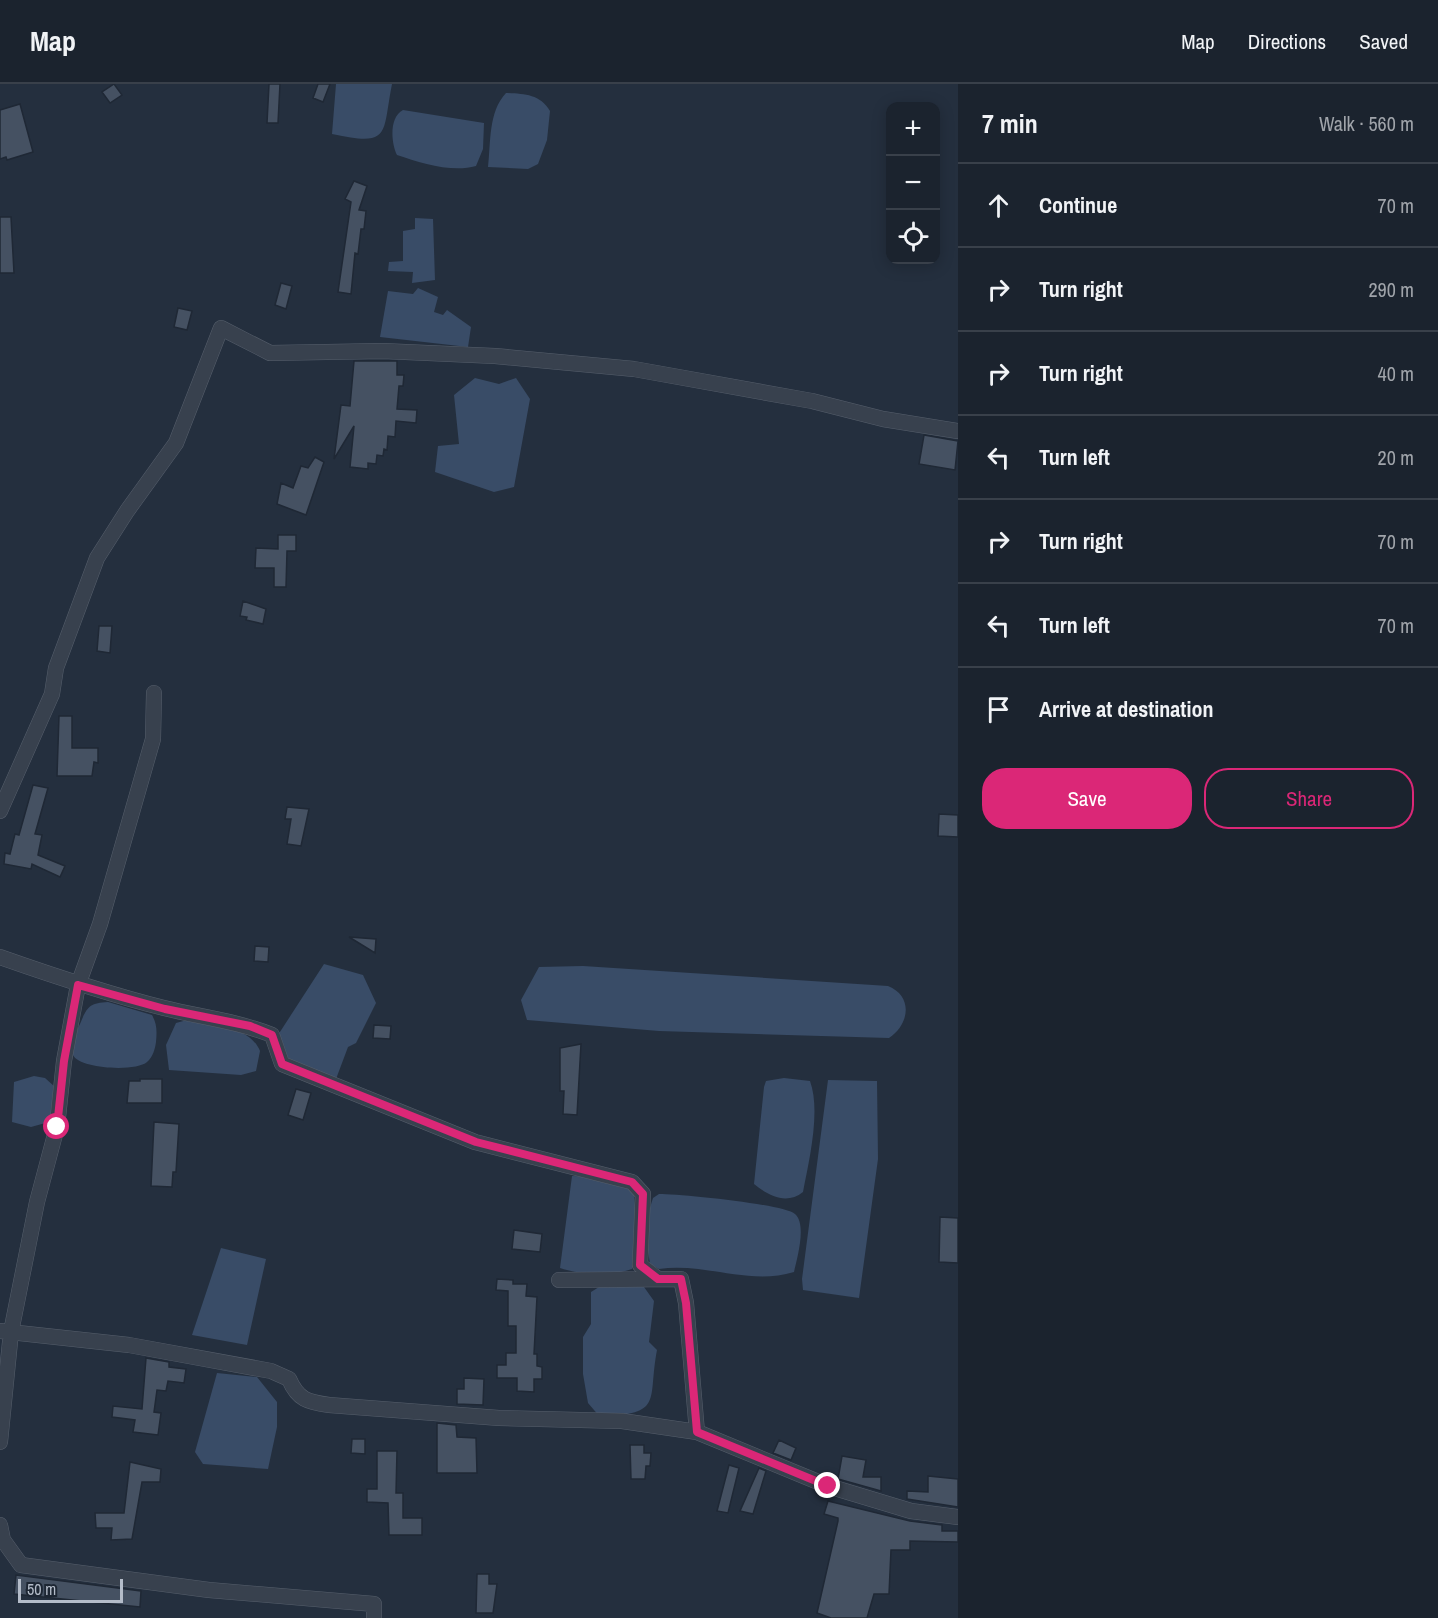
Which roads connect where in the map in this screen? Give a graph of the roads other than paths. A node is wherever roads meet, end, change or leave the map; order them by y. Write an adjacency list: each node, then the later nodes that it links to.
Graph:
1 (958, 431): 3 (street)
2 (154, 693): 5 (street)
3 (0, 811)
4 (0, 957): 5 (street)
5 (78, 985): 6 (street); 8 (street)
6 (658, 1279): 7 (street); 9 (street)
7 (559, 1280)
8 (5, 1331): 9 (street); 10 (street)
9 (697, 1432): 11 (street)
10 (0, 1442)
11 (958, 1517)
12 (0, 1525): 13 (street)
13 (374, 1618)

